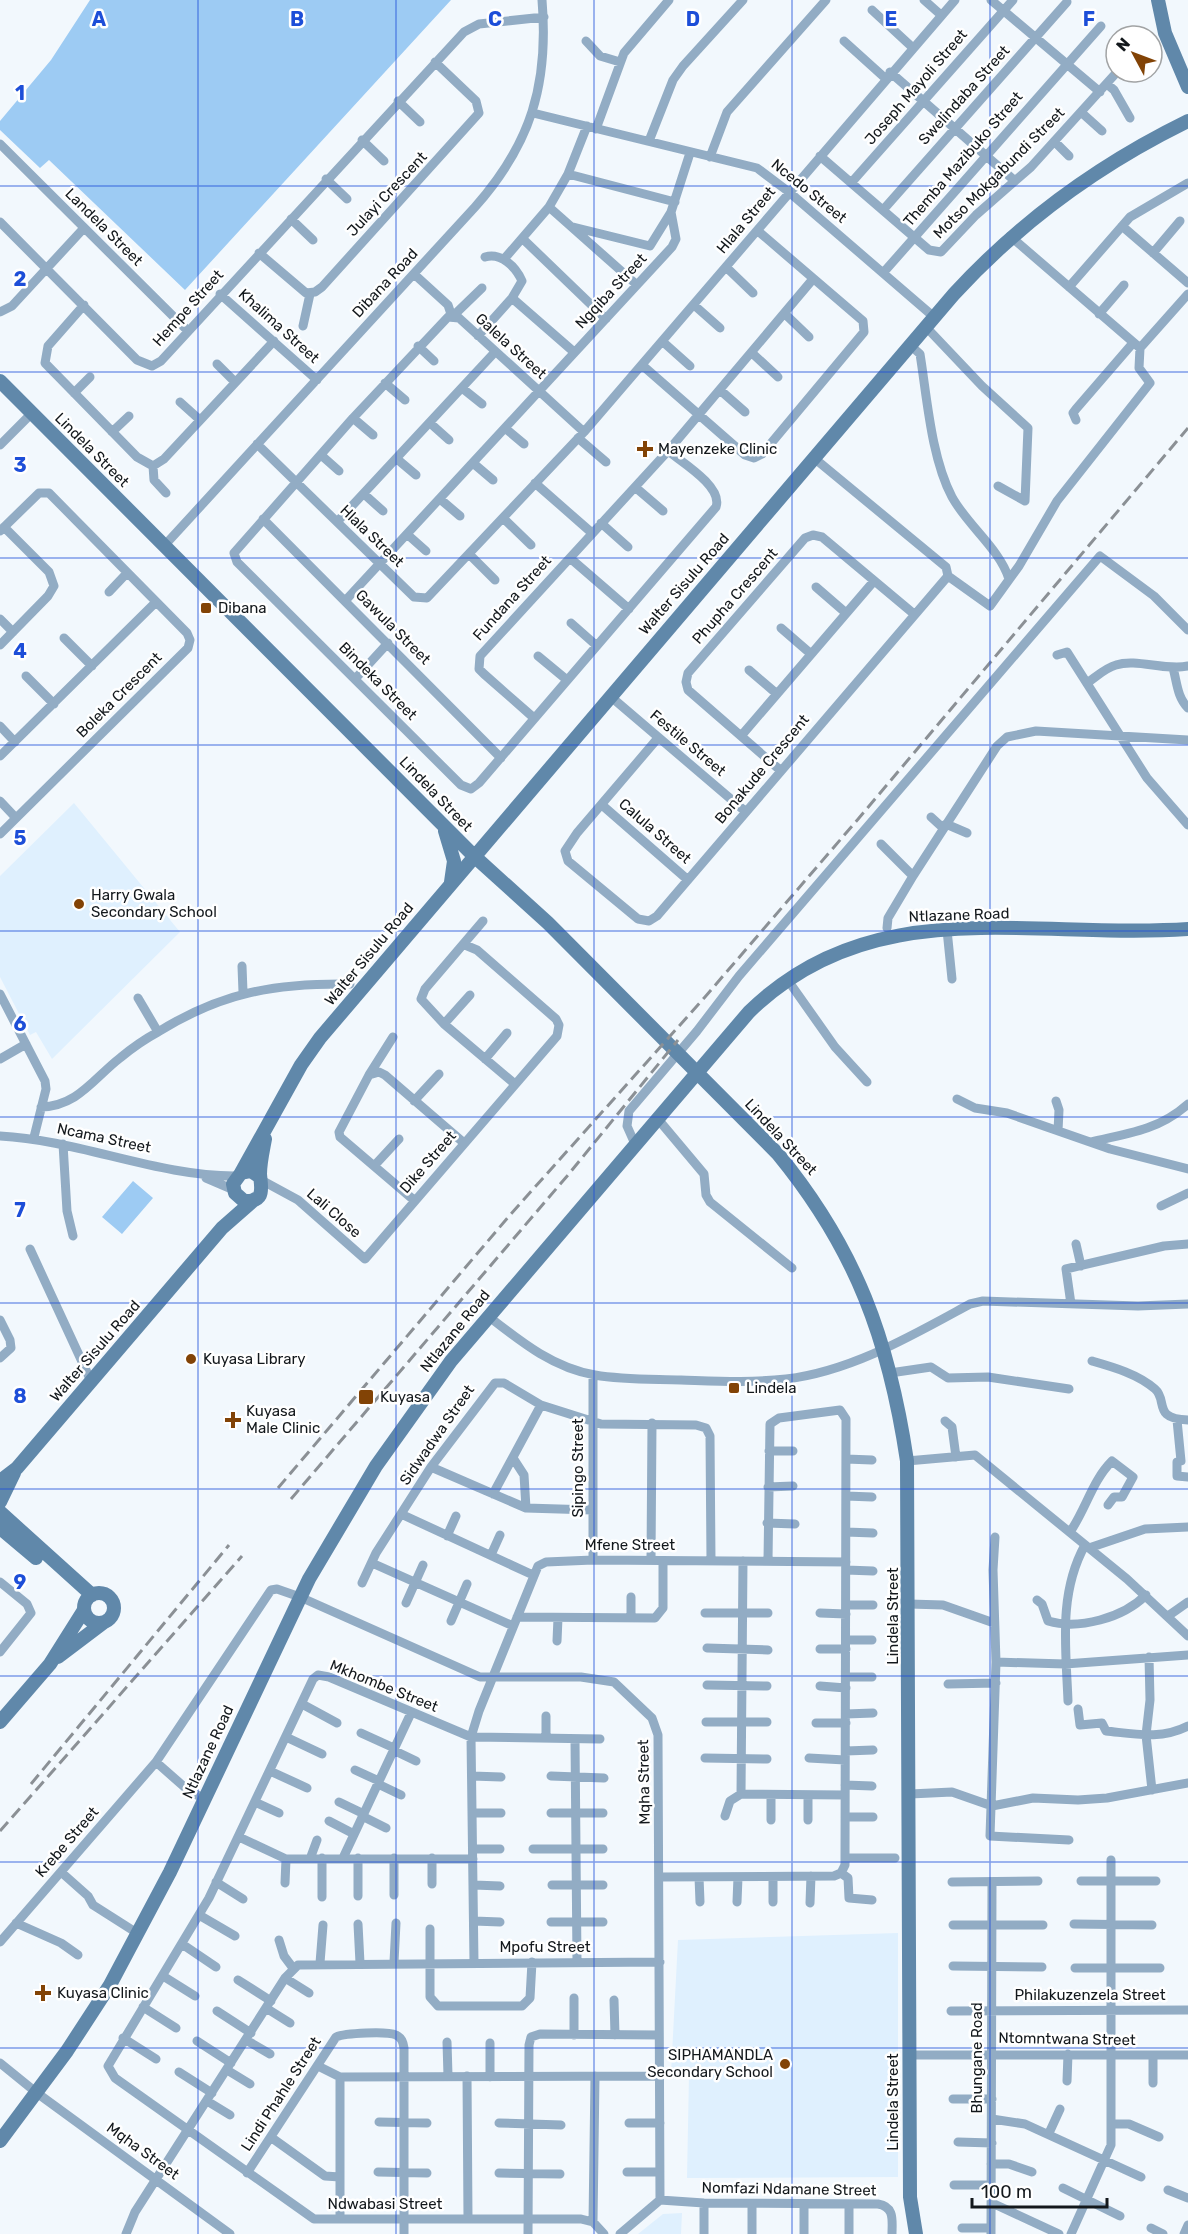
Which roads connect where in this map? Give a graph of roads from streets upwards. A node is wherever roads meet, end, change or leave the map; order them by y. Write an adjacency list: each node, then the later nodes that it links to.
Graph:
1 (542, 0): 14 (street, Dibana Road)
2 (669, 0): 21 (street)
3 (743, 0): 38 (street)
4 (826, 0): 45 (street)
5 (924, 0): 13 (street)
6 (955, 0): 13 (street, Hlala Street)
7 (991, 0): 12 (street)
8 (1013, 0): 12 (street, Joseph Mayoli Street)
9 (1158, 0): 25 (street)
10 (1067, 2): 16 (street, Swelindaba Street)
11 (872, 10): 19 (street)
12 (1004, 10): 16 (street); 27 (street, Joseph Mayoli Street)
13 (941, 15): 19 (street, Hlala Street)
14 (544, 17): 20 (street, Hempe Street); 29 (street, Dibana Road)
15 (1101, 26): 22 (street, Themba Mazibuko Street)
16 (1036, 38): 22 (street); 35 (street, Swelindaba Street)
17 (586, 41): 21 (street)
18 (844, 41): 23 (street)
19 (912, 47): 23 (street, Hlala Street)
20 (435, 62): 28 (street, Hempe Street); 84 (street, Julayi Crescent)
21 (620, 62): 34 (street)
22 (1067, 64): 26 (street); 42 (street, Themba Mazibuko Street)
23 (888, 75): 27 (street); 43 (street, Hlala Street)
24 (1107, 84): 26 (street, Motso Mokgabundi Street); 31 (street)
25 (1188, 87)
26 (1100, 92): 30 (street, Motso Mokgabundi Street)
27 (922, 100): 35 (street); 50 (street, Joseph Mayoli Street)
28 (399, 101): 33 (street); 37 (street, Hempe Street)
29 (533, 113): 34 (street, Ncedo Street); 75 (street, Dibana Road)
30 (1082, 113): 36 (street); 39 (street, Motso Mokgabundi Street)
31 (1130, 118)
32 (1188, 121): 64 (street, Walter Sisulu Road)
33 (420, 122)
34 (591, 127): 38 (street, Ncedo Street); 47 (street)
35 (954, 127): 42 (street); 56 (street, Swelindaba Street)
36 (1102, 131)
37 (362, 140): 46 (street); 48 (street, Hempe Street)
38 (649, 141): 41 (street, Ncedo Street)
39 (1054, 142): 44 (street); 49 (street, Motso Mokgabundi Street)
40 (0, 144): 61 (street, Landela Street)
41 (690, 153): 45 (street, Ncedo Street); 55 (street, Ngqiba Street)
42 (985, 155): 49 (street); 65 (street, Themba Mazibuko Street)
43 (820, 156): 50 (street); 52 (street, Hlala Street)
44 (1069, 156)
45 (710, 157): 52 (street, Ncedo Street)
46 (384, 161)
47 (568, 174): 54 (street); 55 (street)
48 (326, 179): 53 (street); 57 (street, Hempe Street)
49 (1015, 181): 65 (street, Motso Mokgabundi Street)
50 (851, 183): 56 (street)
51 (1188, 183): 60 (street)
52 (789, 192): 63 (street, Hlala Street); 74 (street, Ncedo Street)
53 (347, 199)
54 (549, 207): 62 (street); 66 (street)
55 (673, 207): 62 (street); 78 (street, Ngqiba Street)
56 (883, 210): 65 (street)
57 (291, 219): 67 (street); 68 (street, Hempe Street)
58 (1180, 221): 69 (street)
59 (0, 222): 73 (street, Hempe Street)
60 (1122, 226): 69 (street); 80 (street)
61 (84, 228): 73 (street); 97 (street, Landela Street)
62 (573, 228): 78 (street)
63 (758, 231): 72 (street, Hlala Street); 76 (street)
64 (1010, 236): 80 (street); 94 (street, Walter Sisulu Road)
65 (915, 237): 74 (street, Themba Mazibuko Street)
66 (523, 238): 71 (street); 93 (street)
67 (313, 240)
68 (260, 253): 83 (street, Hempe Street); 84 (street)
69 (1153, 253): 77 (street)
70 (485, 257): 71 (street)
71 (505, 258): 86 (street)
72 (726, 267): 82 (street, Hlala Street); 87 (street, Hlala Street)
73 (46, 268): 88 (street, Hempe Street); 89 (street)
74 (883, 273): 94 (street, Ncedo Street)
75 (414, 274): 92 (street); 114 (street, Dibana Road)
76 (813, 279): 90 (street, Fundana Street); 128 (street)
77 (1188, 283)
78 (637, 285): 93 (street, Ngqiba Street)
79 (1124, 285): 91 (street)
80 (1069, 287): 91 (street)
81 (482, 288): 92 (street)
82 (753, 293)
83 (220, 294): 97 (street, Hempe Street); 100 (street, Khalima Street)
84 (310, 294): 95 (street)
85 (1188, 294): 103 (street)
86 (512, 298): 98 (street); 106 (street)
87 (694, 305): 96 (street); 101 (street, Hlala Street)
88 (84, 306): 97 (street, Hempe Street); 121 (street)
89 (0, 312)
90 (785, 314): 99 (street); 107 (street, Fundana Street)
91 (1099, 314): 103 (street)
92 (452, 316): 98 (street, Galela Street); 104 (street, Galela Street)
93 (606, 319): 106 (street, Ngqiba Street)
94 (930, 322): 102 (street, Walter Sisulu Road); 153 (street, Ncedo Street)
95 (303, 327)
96 (720, 328)
97 (188, 331)
98 (478, 336): 105 (street, Galela Street)
99 (809, 337)
100 (274, 341): 114 (street, Khalima Street); 116 (street)
101 (662, 341): 110 (street, Hlala Street); 111 (street)
102 (910, 345): 143 (street, Walter Sisulu Road); 177 (street)
103 (1137, 345): 131 (street); 177 (street)
104 (418, 346): 108 (street); 117 (street, Galela Street)
105 (495, 352): 118 (street); 120 (street, Galela Street)
106 (574, 352): 120 (street, Ngqiba Street)
107 (752, 353): 113 (street); 119 (street, Fundana Street)
108 (434, 361)
109 (217, 364): 116 (street)
110 (642, 365): 128 (street); 136 (street, Hlala Street)
111 (690, 366)
112 (90, 377): 121 (street)
113 (778, 377)
114 (317, 380): 138 (street, Dibana Road)
115 (0, 381): 126 (street, Lindela Street)
116 (235, 382): 130 (street)
117 (384, 383): 122 (street); 129 (street, Galela Street)
118 (462, 388): 124 (street); 132 (street)
119 (720, 390): 125 (street); 128 (street, Fundana Street)
120 (539, 391): 133 (street, Ngqiba Street); 136 (street, Galela Street)
121 (74, 393): 134 (street)
122 (405, 400)
123 (180, 402): 130 (street)
124 (482, 404)
125 (745, 412)
126 (32, 413): 140 (street); 169 (street, Lindela Street)
127 (129, 416): 134 (street)
128 (698, 416): 141 (street, Fundana Street)
129 (353, 418): 135 (street); 142 (street, Galela Street)
130 (200, 420): 147 (street)
131 (1076, 420)
132 (430, 423): 137 (street); 144 (street)
133 (505, 428): 139 (street); 146 (street, Ngqiba Street)
134 (112, 432): 147 (street)
135 (373, 435)
136 (581, 435): 145 (street); 152 (street, Hlala Street)
137 (449, 440)
138 (257, 444): 151 (street, Hlala Street); 169 (street, Dibana Road)
139 (525, 444)
140 (0, 445)
141 (668, 451): 154 (street, Fundana Street); 184 (street, Bindeka Street)
142 (321, 455): 148 (street); 151 (street, Galela Street)
143 (814, 458): 176 (street); 208 (street, Walter Sisulu Road)
144 (397, 459): 149 (street); 156 (street)
145 (606, 462)
146 (473, 463): 150 (street); 157 (street, Ngqiba Street)
147 (153, 466): 155 (street)
148 (339, 471)
149 (416, 475)
150 (493, 480)
151 (297, 482): 162 (street, Bindeka Street); 163 (street, Hlala Street)
152 (535, 483): 161 (street, Hlala Street); 166 (street)
153 (998, 486)
154 (635, 487): 159 (street); 164 (street, Fundana Street)
155 (165, 493)
156 (364, 495): 158 (street); 163 (street)
157 (440, 499): 160 (street); 167 (street, Ngqiba Street)
158 (383, 511)
159 (663, 511)
160 (460, 516)
161 (503, 518): 168 (street); 172 (street, Hlala Street)
162 (263, 519): 182 (street, Gawula Street); 204 (street, Bindeka Street)
163 (337, 522): 174 (street, Hlala Street)
164 (601, 523): 166 (street, Fundana Street); 170 (street)
165 (2, 529): 175 (street, Boleka Crescent); 191 (street)
166 (592, 533): 173 (street, Fundana Street)
167 (408, 535): 171 (street); 174 (street, Ngqiba Street)
168 (531, 545)
169 (164, 546): 227 (street, Lindela Street)
170 (628, 547)
171 (426, 551)
172 (470, 555): 174 (street, Hlala Street); 178 (street)
173 (570, 558): 184 (street); 211 (street, Fundana Street)
174 (380, 564): 182 (street, Ngqiba Street)
175 (128, 573): 181 (street); 183 (street, Boleka Crescent)
176 (948, 576): 177 (street); 186 (street, Bonakude Crescent)
177 (1009, 579)
178 (495, 580)
179 (874, 580): 185 (street); 186 (street, Phupha Crescent); 213 (street, Phupha Crescent)
180 (816, 587): 185 (street)
181 (109, 592)
182 (345, 601): 193 (street, Gawula Street)
183 (156, 602): 199 (street); 225 (street, Boleka Crescent)
184 (629, 609): 195 (street, Bindeka Street)
185 (846, 613): 196 (street)
186 (914, 614): 220 (street, Bonakude Crescent)
187 (0, 619): 191 (street)
188 (571, 623): 195 (street)
189 (781, 628): 196 (street)
190 (1188, 630): 274 (street)
191 (13, 632): 194 (street)
192 (64, 638): 199 (street)
193 (388, 643): 204 (street); 219 (street, Gawula Street)
194 (0, 645)
195 (597, 646): 205 (street, Bindeka Street)
196 (811, 654): 207 (street)
197 (1057, 655): 206 (street)
198 (538, 656): 205 (street)
199 (92, 666): 209 (street)
200 (1188, 666): 201 (street)
201 (1173, 668): 206 (street); 210 (street)
202 (749, 670): 207 (street)
203 (26, 676): 209 (street)
204 (355, 680): 219 (street, Bindeka Street)
205 (567, 680): 211 (street, Bindeka Street)
206 (1087, 683): 214 (street)
207 (777, 694): 213 (street)
208 (610, 696): 215 (street, Festile Street); 232 (street, Walter Sisulu Road)
209 (54, 704): 217 (street)
210 (1188, 708)
211 (534, 718): 219 (street, Bindeka Street)
212 (0, 726): 217 (street)
213 (741, 736): 220 (street, Phupha Crescent)
214 (1118, 736): 216 (street); 226 (street); 228 (street)
215 (658, 738): 222 (street, Bonakude Crescent); 223 (street, Festile Street)
216 (1188, 740)
217 (15, 742): 218 (street)
218 (0, 756)
219 (501, 758)
220 (780, 770): 223 (street, Bonakude Crescent)
221 (0, 801): 225 (street)
222 (602, 805): 234 (street, Calula Street); 234 (street, Bonakude Crescent)
223 (746, 812): 234 (street, Bonakude Crescent)
224 (931, 817): 228 (street)
225 (16, 818): 229 (street, Boleka Crescent)
226 (1188, 825)
227 (443, 826): 232 (street, Lindela Street); 235 (street)
228 (944, 826): 230 (street); 233 (street)
229 (0, 834)
230 (967, 834)
231 (880, 844): 233 (street)
232 (474, 856): 235 (street, Walter Sisulu Road); 298 (street, Lindela Street)
233 (913, 876): 237 (street)
234 (688, 880)
235 (451, 884): 266 (street, Walter Sisulu Road)
236 (483, 921): 240 (street)
237 (887, 928)
238 (1188, 929): 239 (street, Ntlazane Road)
239 (947, 930): 242 (street, Ntlazane Road); 243 (street)
240 (465, 945): 249 (street); 259 (street, Dike Street)
241 (242, 966): 245 (street)
242 (787, 979): 258 (street); 265 (street, Ntlazane Road)
243 (951, 979)
244 (350, 984): 245 (street)
245 (243, 992): 250 (street)
246 (0, 994): 253 (street)
247 (470, 995): 249 (street)
248 (138, 998): 250 (street)
249 (444, 1024): 255 (street)
250 (158, 1032): 264 (street)
251 (507, 1033): 255 (street)
252 (393, 1037): 257 (street)
253 (26, 1044): 254 (street); 264 (street)
254 (0, 1059)
255 (485, 1059): 259 (street)
256 (439, 1074): 261 (street)
257 (369, 1075): 261 (street); 275 (street)
258 (867, 1082)
259 (514, 1084): 272 (street, Dike Street)
260 (957, 1099): 267 (street)
261 (414, 1101): 272 (street)
262 (1056, 1101): 267 (street)
263 (1188, 1104): 271 (street)
264 (41, 1107): 269 (street)
265 (657, 1118): 274 (street, Ntlazane Road); 293 (street)
266 (266, 1130): 277 (street, Walter Sisulu Road); 279 (street, Walter Sisulu Road)
267 (1058, 1131): 271 (street)
268 (0, 1136): 269 (street, Ncama Street)
269 (34, 1137): 273 (street, Ncama Street)
270 (399, 1139): 275 (street)
271 (1088, 1142): 276 (street)
272 (464, 1143): 284 (street, Dike Street)
273 (63, 1144): 278 (street, Ncama Street); 287 (street)
274 (635, 1144): 296 (street, Ntlazane Road)
275 (374, 1166): 284 (street)
276 (1188, 1170)
277 (239, 1174): 278 (street, Ncama Street); 279 (street); 280 (street)
278 (201, 1175): 280 (street, Ncama Street)
279 (262, 1179): 281 (street, Lali Close); 283 (street)
280 (234, 1192): 283 (street); 286 (street, Walter Sisulu Road)
281 (282, 1193): 283 (street, Lali Close); 291 (street, Lali Close)
282 (1188, 1193): 285 (street)
283 (258, 1198): 286 (street, Walter Sisulu Road)
284 (415, 1201): 291 (street, Dike Street)
285 (1161, 1206)
286 (222, 1228): 303 (street, Walter Sisulu Road)
287 (73, 1236)
288 (1076, 1244): 292 (street)
289 (1188, 1244): 292 (street)
290 (30, 1249): 303 (street)
291 (365, 1259)
292 (1081, 1266): 294 (street)
293 (792, 1268)
294 (1071, 1304): 295 (street); 298 (street)
295 (1188, 1304)
296 (489, 1316): 302 (street); 363 (street, Ntlazane Road)
297 (0, 1320): 299 (street)
298 (882, 1350): 301 (street, Lindela Street); 302 (street)
299 (0, 1358)
300 (1092, 1361): 306 (street)
301 (890, 1373): 304 (street); 317 (street, Lindela Street)
302 (593, 1375): 308 (street, Sipingo Street)
303 (91, 1381): 319 (street, Walter Sisulu Road)
304 (1070, 1389)
305 (541, 1405): 308 (street, Sidwadwa Street); 314 (street); 318 (street, Sidwadwa Street)
306 (1177, 1420): 307 (street); 320 (street)
307 (1188, 1420)
308 (593, 1421): 310 (street, Sidwadwa Street); 330 (street, Sipingo Street)
309 (945, 1421): 313 (street)
310 (652, 1423): 347 (street); 348 (street, Sidwadwa Street)
311 (768, 1451): 312 (street); 315 (street); 323 (street)
312 (793, 1451)
313 (956, 1457): 317 (street); 339 (street)
314 (513, 1458): 324 (street); 329 (street)
315 (846, 1459): 316 (street); 325 (street)
316 (872, 1460)
317 (907, 1461): 369 (street, Lindela Street)
318 (431, 1467): 324 (street); 332 (street, Sidwadwa Street)
319 (16, 1468): 321 (street, Walter Sisulu Road); 327 (street, Walter Sisulu Road)
320 (1188, 1477)
321 (0, 1480)
322 (793, 1486): 323 (street)
323 (768, 1487): 334 (street)
324 (493, 1494): 329 (street)
325 (846, 1496): 326 (street); 338 (street)
326 (873, 1497)
327 (0, 1502)
328 (1108, 1505): 339 (street)
329 (526, 1509): 330 (street)
330 (592, 1510): 346 (street, Sipingo Street)
331 (0, 1512): 365 (street)
332 (400, 1514): 342 (street); 352 (street, Sidwadwa Street)
333 (456, 1516): 342 (street)
334 (767, 1523): 335 (street); 349 (street)
335 (795, 1524)
336 (1188, 1527): 344 (street)
337 (0, 1528): 365 (street)
338 (846, 1532): 340 (street); 354 (street)
339 (1070, 1532): 344 (street)
340 (873, 1533)
341 (500, 1535): 345 (street)
342 (447, 1536): 345 (street)
343 (995, 1537): 382 (street)
344 (1087, 1547): 361 (street); 383 (street)
345 (491, 1555): 356 (street)
346 (593, 1560): 347 (street, Mfene Street); 356 (street, Mfene Street)
347 (651, 1560): 350 (street, Mfene Street)
348 (711, 1560): 350 (street, Mfene Street); 351 (street, Mfene Street)
349 (768, 1560): 351 (street, Mfene Street); 354 (street, Mfene Street)
350 (663, 1561): 378 (street)
351 (743, 1561): 373 (street)
352 (372, 1563): 358 (street, Sidwadwa Street); 359 (street)
353 (423, 1565): 359 (street)
354 (846, 1566): 355 (street, Mfene Street); 371 (street)
355 (873, 1571)
356 (533, 1575): 380 (street)
357 (0, 1582): 392 (street)
358 (362, 1583)
359 (414, 1584): 367 (street); 368 (street)
360 (467, 1584): 368 (street)
361 (1146, 1595): 376 (street); 383 (street)
362 (631, 1597): 378 (street)
363 (300, 1598): 400 (street, Mqha Street); 438 (street, Krebe Street); 457 (street, Ntlazane Road)
364 (1037, 1600): 383 (street)
365 (87, 1602): 381 (street); 381 (street); 396 (street)
366 (1188, 1602): 376 (street)
367 (405, 1603)
368 (459, 1603): 379 (street); 380 (street)
369 (909, 1604): 382 (street); 454 (street, Lindela Street)
370 (873, 1605): 371 (street)
371 (846, 1609): 375 (street); 387 (street)
372 (705, 1613): 373 (street)
373 (742, 1613): 374 (street); 389 (street)
374 (768, 1613)
375 (820, 1613)
376 (1168, 1616): 384 (street)
377 (558, 1618): 378 (street); 380 (street); 386 (street)
378 (631, 1618)
379 (451, 1621)
380 (515, 1622): 400 (street)
381 (103, 1623): 396 (street)
382 (994, 1623): 395 (street)
383 (1064, 1623): 397 (street)
384 (1188, 1636)
385 (872, 1640): 387 (street)
386 (557, 1641)
387 (846, 1645): 390 (street); 398 (street)
388 (707, 1648): 389 (street)
389 (742, 1649): 391 (street); 404 (street)
390 (820, 1649)
391 (768, 1650)
392 (0, 1652)
393 (1188, 1655): 394 (street)
394 (1149, 1658): 397 (street); 423 (street)
395 (996, 1662): 397 (street); 401 (street)
396 (50, 1664): 415 (street)
397 (1065, 1664): 408 (street)
398 (846, 1677): 399 (street); 407 (street)
399 (872, 1677)
400 (491, 1678): 425 (street); 497 (street, Mqha Street)
401 (996, 1683): 402 (street); 460 (street)
402 (948, 1684)
403 (707, 1685): 404 (street)
404 (742, 1686): 405 (street); 417 (street)
405 (767, 1686)
406 (819, 1686): 407 (street)
407 (846, 1688): 414 (street)
408 (1068, 1701)
409 (302, 1704): 411 (street, Mkhombe Street); 419 (street); 424 (street, Mkhombe Street)
410 (1078, 1710): 423 (street)
411 (411, 1713): 425 (street, Mkhombe Street); 429 (street)
412 (873, 1713): 414 (street)
413 (546, 1716): 426 (street)
414 (846, 1718): 420 (street); 432 (street)
415 (0, 1722)
416 (706, 1722): 417 (street)
417 (742, 1722): 418 (street); 436 (street)
418 (768, 1722)
419 (337, 1723)
420 (816, 1723)
421 (1188, 1726): 423 (street)
422 (361, 1732): 429 (street)
423 (1146, 1736): 451 (street)
424 (286, 1737): 431 (street); 440 (street, Mkhombe Street)
425 (471, 1737): 426 (street); 441 (street)
426 (546, 1738): 427 (street)
427 (575, 1739): 428 (street); 444 (street)
428 (600, 1739)
429 (393, 1749): 437 (street); 446 (street)
430 (873, 1750): 432 (street)
431 (322, 1754)
432 (845, 1755): 435 (street); 450 (street)
433 (705, 1758): 436 (street)
434 (767, 1758): 436 (street)
435 (809, 1758)
436 (742, 1759): 453 (street)
437 (416, 1761)
438 (156, 1762): 457 (street); 494 (street, Krebe Street)
439 (355, 1770): 446 (street)
440 (270, 1771): 449 (street); 458 (street, Mkhombe Street)
441 (472, 1776): 443 (street); 462 (street)
442 (551, 1776): 444 (street)
443 (501, 1777)
444 (576, 1777): 445 (street); 465 (street)
445 (603, 1778)
446 (378, 1782): 452 (street); 467 (street)
447 (1188, 1783): 451 (street)
448 (872, 1786): 450 (street)
449 (306, 1788)
450 (845, 1790): 456 (street); 469 (street)
451 (1152, 1790): 460 (street)
452 (401, 1794)
453 (741, 1794): 455 (street); 468 (street)
454 (910, 1794): 460 (street); 590 (street, Lindela Street)
455 (771, 1795): 456 (street); 471 (street)
456 (808, 1795): 472 (street)
457 (204, 1798): 541 (street, Ntlazane Road)
458 (255, 1802): 461 (street); 476 (street, Mkhombe Street)
459 (339, 1802): 467 (street)
460 (992, 1806): 478 (street)
461 (279, 1813)
462 (472, 1813): 463 (street); 483 (street)
463 (501, 1813)
464 (551, 1813): 465 (street)
465 (576, 1813): 466 (street); 481 (street)
466 (603, 1814)
467 (363, 1815): 474 (street); 475 (street)
468 (725, 1816)
469 (845, 1817): 470 (street); 490 (street)
470 (873, 1817)
471 (771, 1820)
472 (808, 1820)
473 (329, 1821): 475 (street)
474 (386, 1828)
475 (354, 1834): 486 (street)
476 (239, 1837): 484 (street); 502 (street, Mkhombe Street)
477 (317, 1840): 492 (street)
478 (1069, 1840)
479 (501, 1849): 483 (street)
480 (533, 1849): 481 (street)
481 (576, 1849): 482 (street); 510 (street)
482 (603, 1849)
483 (473, 1854): 489 (street); 511 (street)
484 (286, 1858): 492 (street); 508 (street)
485 (322, 1858): 486 (street); 492 (street); 517 (street)
486 (343, 1858): 487 (street)
487 (358, 1858): 488 (street); 516 (street)
488 (394, 1858): 489 (street); 515 (street)
489 (432, 1858): 509 (street)
490 (845, 1858): 491 (street); 495 (street)
491 (895, 1858)
492 (310, 1859)
493 (1111, 1860): 501 (street)
494 (61, 1872): 530 (street, Krebe Street); 541 (street)
495 (842, 1873): 496 (street); 519 (street)
496 (811, 1876): 500 (street); 523 (street)
497 (660, 1877): 498 (street); 553 (street, Mqha Street)
498 (699, 1877): 499 (street); 520 (street)
499 (738, 1877): 500 (street); 521 (street)
500 (773, 1877): 522 (street)
501 (1110, 1880): 504 (street); 505 (street); 535 (street)
502 (216, 1881): 518 (street); 524 (street, Mkhombe Street)
503 (1038, 1881): 507 (street)
504 (1081, 1881)
505 (1156, 1881)
506 (952, 1882): 507 (street)
507 (992, 1882): 533 (street, Bhungane Road)
508 (285, 1883)
509 (432, 1884)
510 (576, 1884): 512 (street); 513 (street); 528 (street)
511 (474, 1885): 514 (street); 525 (street)
512 (552, 1885)
513 (603, 1885)
514 (500, 1886)
515 (394, 1895)
516 (358, 1896)
517 (322, 1897)
518 (243, 1899)
519 (872, 1900)
520 (700, 1902)
521 (737, 1902)
522 (772, 1902)
523 (810, 1903)
524 (199, 1915): 542 (street); 545 (street, Mkhombe Street)
525 (474, 1921): 526 (street); 551 (street)
526 (500, 1922)
527 (551, 1922): 528 (street)
528 (576, 1922): 529 (street); 547 (street)
529 (603, 1922)
530 (16, 1923): 544 (street, Krebe Street); 546 (street)
531 (396, 1923): 549 (street)
532 (358, 1924): 554 (street)
533 (992, 1924): 537 (street); 538 (street); 557 (street, Bhungane Road)
534 (1074, 1924): 535 (street)
535 (1111, 1924): 539 (street); 559 (street)
536 (323, 1925): 548 (street)
537 (953, 1925)
538 (1043, 1925)
539 (1152, 1925)
540 (430, 1929): 550 (street)
541 (137, 1933): 610 (street, Ntlazane Road)
542 (235, 1936)
543 (279, 1940): 560 (street)
544 (0, 1942)
545 (182, 1944): 556 (street); 563 (street, Mkhombe Street)
546 (78, 1955)
547 (577, 1961): 552 (street, Mpofu Street); 553 (street, Mpofu Street)
548 (320, 1962): 554 (street, Mpofu Street); 560 (street, Mpofu Street)
549 (394, 1962): 550 (street, Mpofu Street); 554 (street, Mpofu Street)
550 (430, 1962): 551 (street, Mpofu Street); 552 (street)
551 (474, 1962): 552 (street, Mpofu Street)
552 (532, 1962)
553 (660, 1962): 581 (street, Mqha Street)
554 (360, 1963)
555 (953, 1966): 557 (street)
556 (216, 1967)
557 (992, 1967): 558 (street); 572 (street, Bhungane Road)
558 (1042, 1967)
559 (1112, 1967): 561 (street); 562 (street); 573 (street)
560 (293, 1968): 564 (street)
561 (1075, 1968)
562 (1160, 1968)
563 (163, 1976): 567 (street); 571 (street, Mkhombe Street)
564 (285, 1978): 566 (street); 570 (street)
565 (238, 1980): 570 (street)
566 (309, 1993)
567 (195, 1996)
568 (574, 1998): 579 (street)
569 (614, 2000): 580 (street)
570 (268, 2005): 577 (street); 582 (street)
571 (143, 2007): 578 (street); 583 (street, Mkhombe Street)
572 (991, 2010): 573 (street, Philakuzenzela Street); 576 (street, Philakuzenzela Street); 587 (street, Bhungane Road)
573 (1112, 2010): 574 (street, Philakuzenzela Street); 591 (street)
574 (1188, 2010)
575 (217, 2011): 582 (street)
576 (951, 2011)
577 (290, 2024)
578 (176, 2028)
579 (574, 2035): 580 (street); 602 (street)
580 (615, 2035): 581 (street)
581 (659, 2035): 604 (street, Mqha Street)
582 (248, 2036): 588 (street); 597 (street)
583 (123, 2038): 594 (street); 626 (street, Mkhombe Street)
584 (197, 2041): 597 (street)
585 (447, 2042): 600 (street)
586 (490, 2043): 606 (street)
587 (991, 2053): 589 (street, Ntomntwana Street); 590 (street, Ntomntwana Street); 613 (street, Bhungane Road)
588 (270, 2054)
589 (1068, 2054): 591 (street, Ntomntwana Street); 607 (street)
590 (909, 2055): 681 (street, Lindela Street)
591 (1110, 2055): 592 (street, Ntomntwana Street); 624 (street)
592 (1153, 2055): 593 (street, Ntomntwana Street); 608 (street)
593 (1188, 2055)
594 (156, 2059)
595 (0, 2063): 610 (street)
596 (318, 2066): 599 (street, Lindi Phahle Street); 605 (street); 629 (street, Lindi Phahle Street)
597 (229, 2067): 609 (street); 611 (street)
598 (179, 2072): 611 (street)
599 (403, 2076): 600 (street); 605 (street); 618 (street, Lindi Phahle Street)
600 (448, 2076): 601 (street)
601 (467, 2076): 606 (street); 663 (street)
602 (529, 2076): 603 (street); 606 (street); 621 (street)
603 (595, 2076): 604 (street); 665 (street)
604 (659, 2076): 623 (street, Mqha Street)
605 (340, 2077): 645 (street)
606 (490, 2077)
607 (1066, 2081)
608 (1153, 2083)
609 (250, 2084)
610 (37, 2093): 630 (street, Ntlazane Road); 647 (street, Mqha Street)
611 (209, 2097): 615 (street); 626 (street)
612 (953, 2099): 613 (street)
613 (992, 2099): 616 (street, Bhungane Road)
614 (1060, 2109): 627 (street)
615 (230, 2115)
616 (992, 2119): 627 (street); 632 (street, Bhungane Road)
617 (379, 2122): 618 (street)
618 (403, 2123): 619 (street); 636 (street, Lindi Phahle Street)
619 (427, 2123)
620 (499, 2123): 621 (street)
621 (529, 2124): 625 (street); 643 (street)
622 (629, 2124): 623 (street)
623 (660, 2124): 638 (street, Mqha Street)
624 (1112, 2124): 628 (street); 633 (street)
625 (561, 2125)
626 (189, 2130): 640 (street, Ndwabasi Street); 647 (street)
627 (1049, 2133): 633 (street)
628 (1159, 2137)
629 (272, 2138): 640 (street, Lindi Phahle Street); 645 (street)
630 (0, 2141)
631 (958, 2142): 632 (street)
632 (992, 2143): 634 (street, Bhungane Road)
633 (1106, 2160): 646 (street); 654 (street)
634 (991, 2163): 639 (street); 649 (street, Bhungane Road)
635 (378, 2172): 636 (street)
636 (403, 2172): 641 (street); 662 (street, Lindi Phahle Street)
637 (627, 2172): 638 (street)
638 (659, 2172): 653 (street, Mqha Street)
639 (1032, 2172)
640 (247, 2173): 661 (street, Ndwabasi Street)
641 (427, 2173)
642 (499, 2174): 643 (street)
643 (529, 2174): 644 (street); 664 (street)
644 (560, 2174)
645 (340, 2177): 661 (street)
646 (1141, 2177)
647 (157, 2180): 670 (street); 671 (street, Mqha Street)
648 (954, 2186): 649 (street)
649 (991, 2186): 656 (street, Bhungane Road)
650 (1063, 2188): 654 (street)
651 (1168, 2190): 652 (street)
652 (1188, 2198)
653 (660, 2200): 655 (street, Nomfazi Ndamane Street); 675 (street)
654 (1087, 2200): 660 (street); 683 (street)
655 (704, 2203): 657 (street, Nomfazi Ndamane Street); 676 (street)
656 (992, 2203): 669 (street, Bhungane Road); 682 (street)
657 (752, 2204): 658 (street, Nomfazi Ndamane Street); 677 (street)
658 (804, 2204): 659 (street, Nomfazi Ndamane Street); 678 (street)
659 (849, 2204): 679 (street); 680 (street, Nomfazi Ndamane Street)
660 (1120, 2216)
661 (340, 2219): 662 (street, Ndwabasi Street)
662 (404, 2219): 663 (street, Ndwabasi Street); 672 (street, Lindi Phahle Street)
663 (468, 2219): 664 (street, Ndwabasi Street)
664 (528, 2220): 665 (street, Ndwabasi Street); 673 (street)
665 (593, 2222): 674 (street)
666 (1188, 2226): 685 (street)
667 (962, 2228): 669 (street)
668 (1151, 2228): 684 (street)
669 (991, 2231)
670 (126, 2234)
671 (230, 2234)
672 (404, 2234)
673 (528, 2234)
674 (604, 2234)
675 (620, 2234)
676 (704, 2234)
677 (752, 2234)
678 (804, 2234)
679 (849, 2234)
680 (892, 2234)
681 (916, 2234)
682 (1059, 2234)
683 (1071, 2234)
684 (1164, 2234)
685 (1184, 2234)

